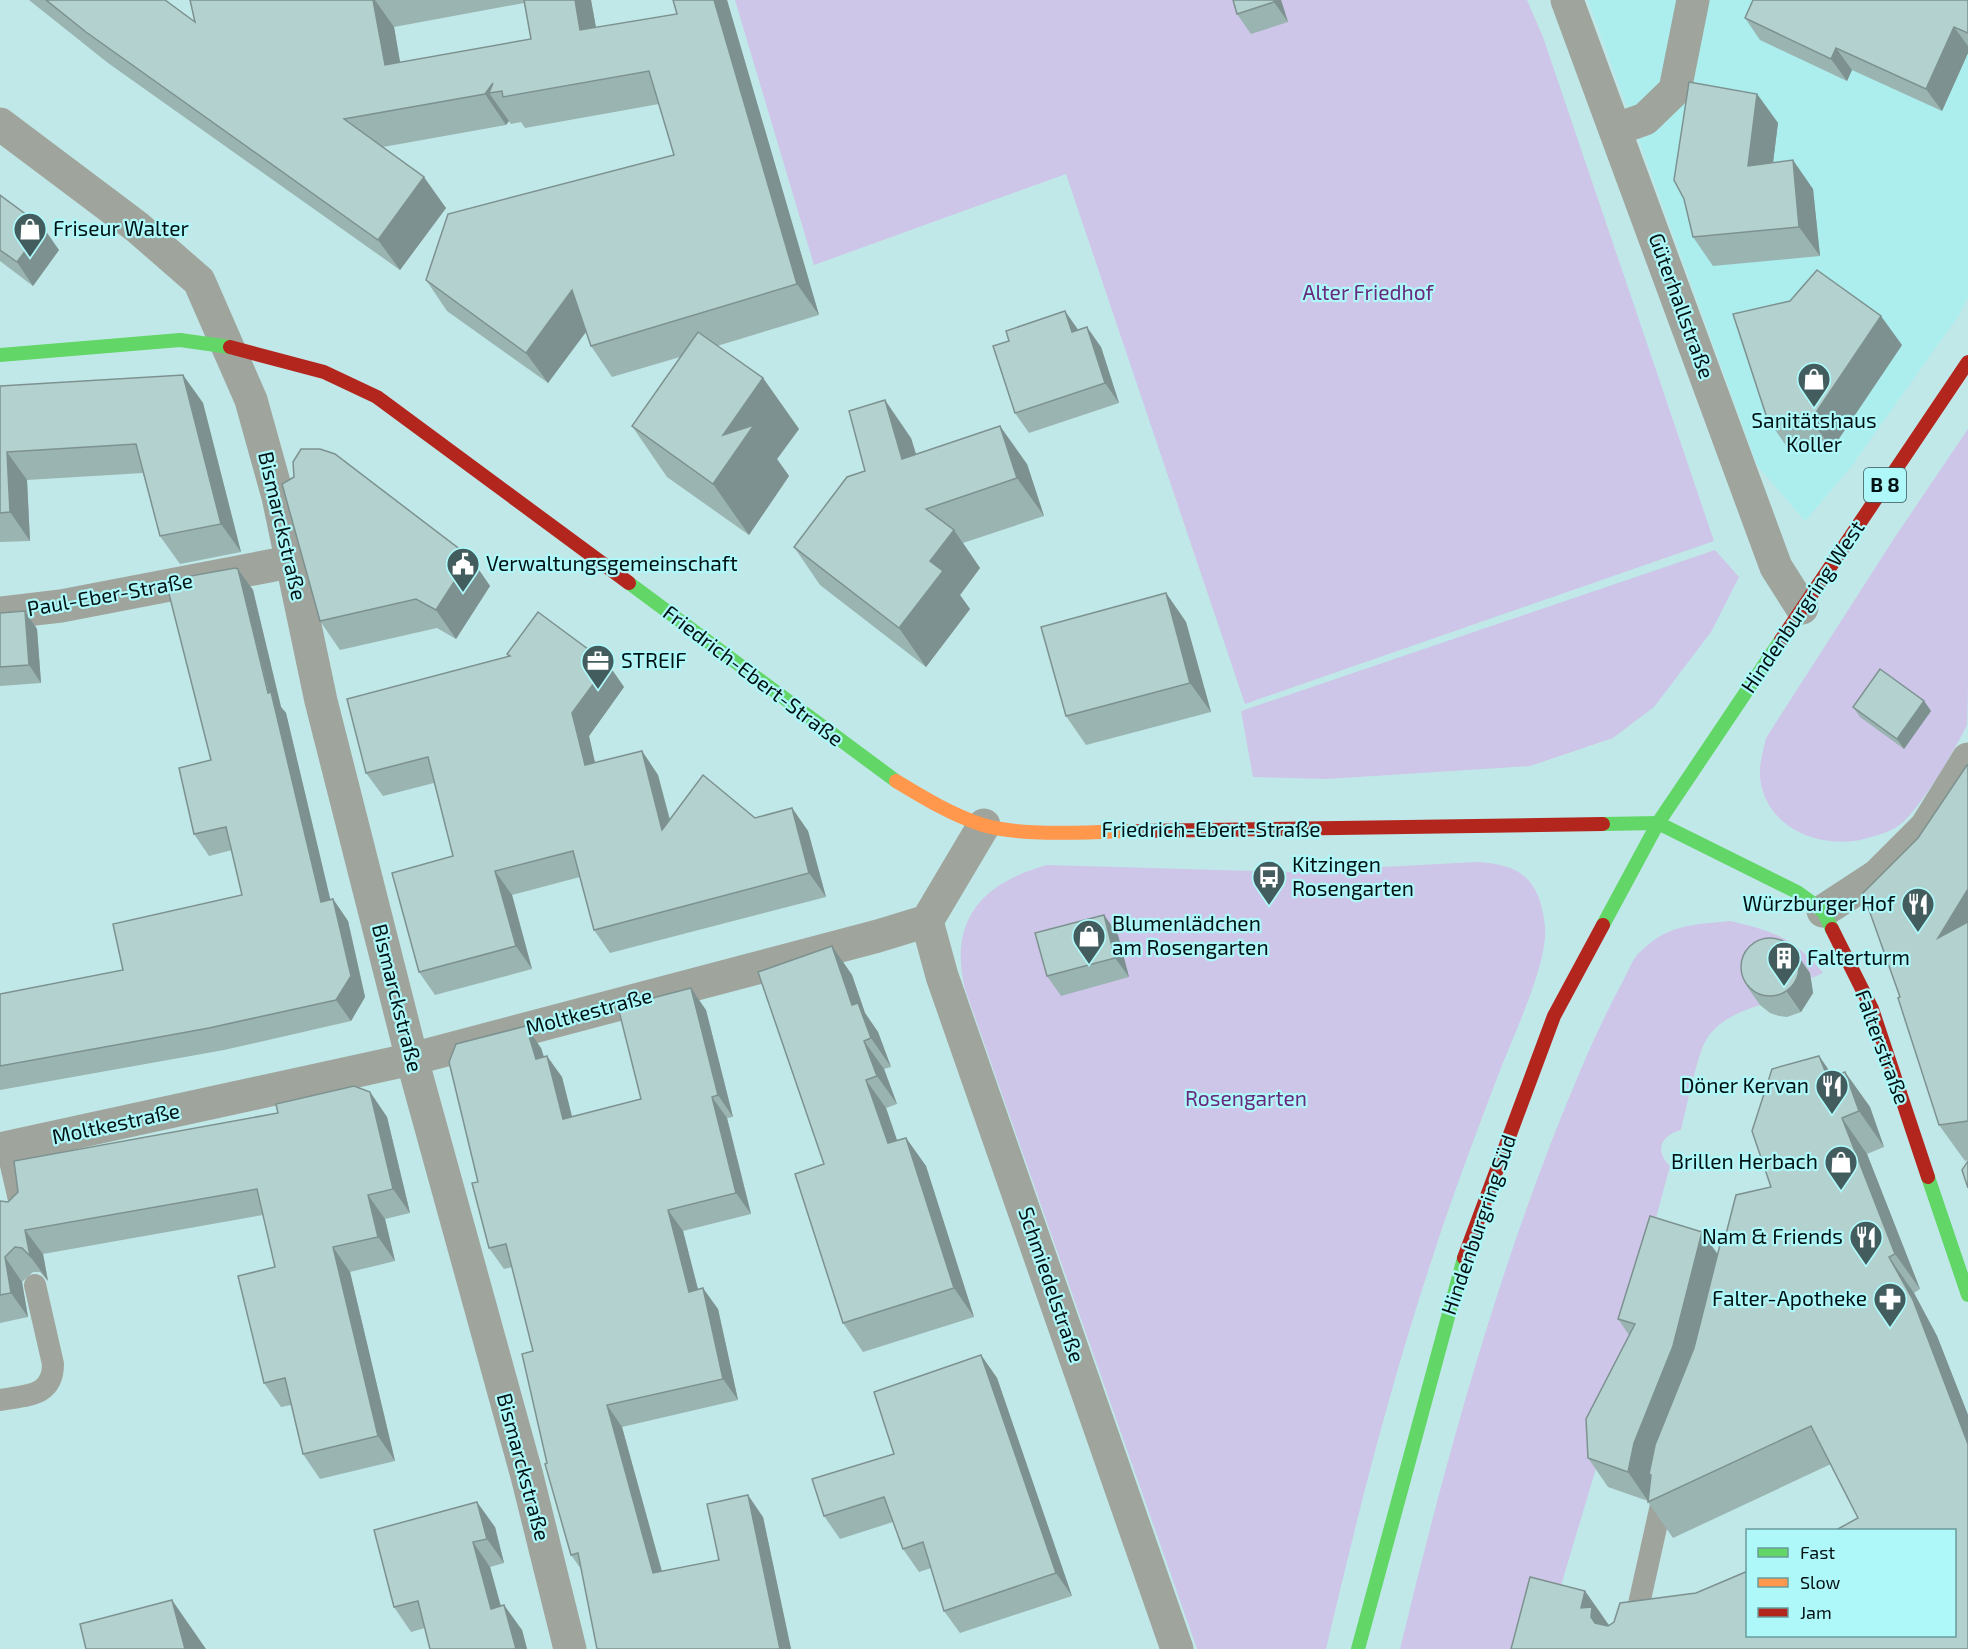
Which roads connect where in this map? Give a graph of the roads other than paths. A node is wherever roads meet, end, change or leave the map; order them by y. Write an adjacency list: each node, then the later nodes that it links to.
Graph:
1 (1567, 0): 4 (street, Güterhallstraße)
2 (1693, 0): 4 (street)
3 (0, 123): 5 (street)
4 (1617, 129): 9 (street, Güterhallstraße)
5 (230, 347): 6 (street, Friedrich-Ebert-Straße); 8 (street, Bismarckstraße); 13 (street, Friedrich-Ebert-Straße)
6 (0, 355)
7 (1968, 362): 9 (street, Hindenburgring West / B 8)
8 (290, 562): 10 (street, Paul-Eber-Straße); 16 (street, Bismarckstraße)
9 (1802, 608): 12 (street, Hindenburgring West / B 8)
10 (0, 614)
11 (1968, 759): 14 (street)
12 (1658, 823): 13 (street, Friedrich-Ebert-Straße); 14 (street, Falterstraße); 25 (street, Hindenburgring Süd)
13 (984, 825): 15 (street)
14 (1823, 911): 20 (street, Falterstraße)
15 (927, 921): 16 (street, Moltkestraße); 24 (street, Schmiedelstraße)
16 (412, 1059): 17 (street, Moltkestraße); 23 (street, Bismarckstraße)
17 (4, 1149): 18 (lane)
18 (22, 1214)
19 (35, 1285): 21 (lane)
20 (1968, 1295)
21 (0, 1400)
22 (1672, 1466): 26 (lane)
23 (570, 1649)
24 (1177, 1649)
25 (1358, 1649)
26 (1629, 1649)

